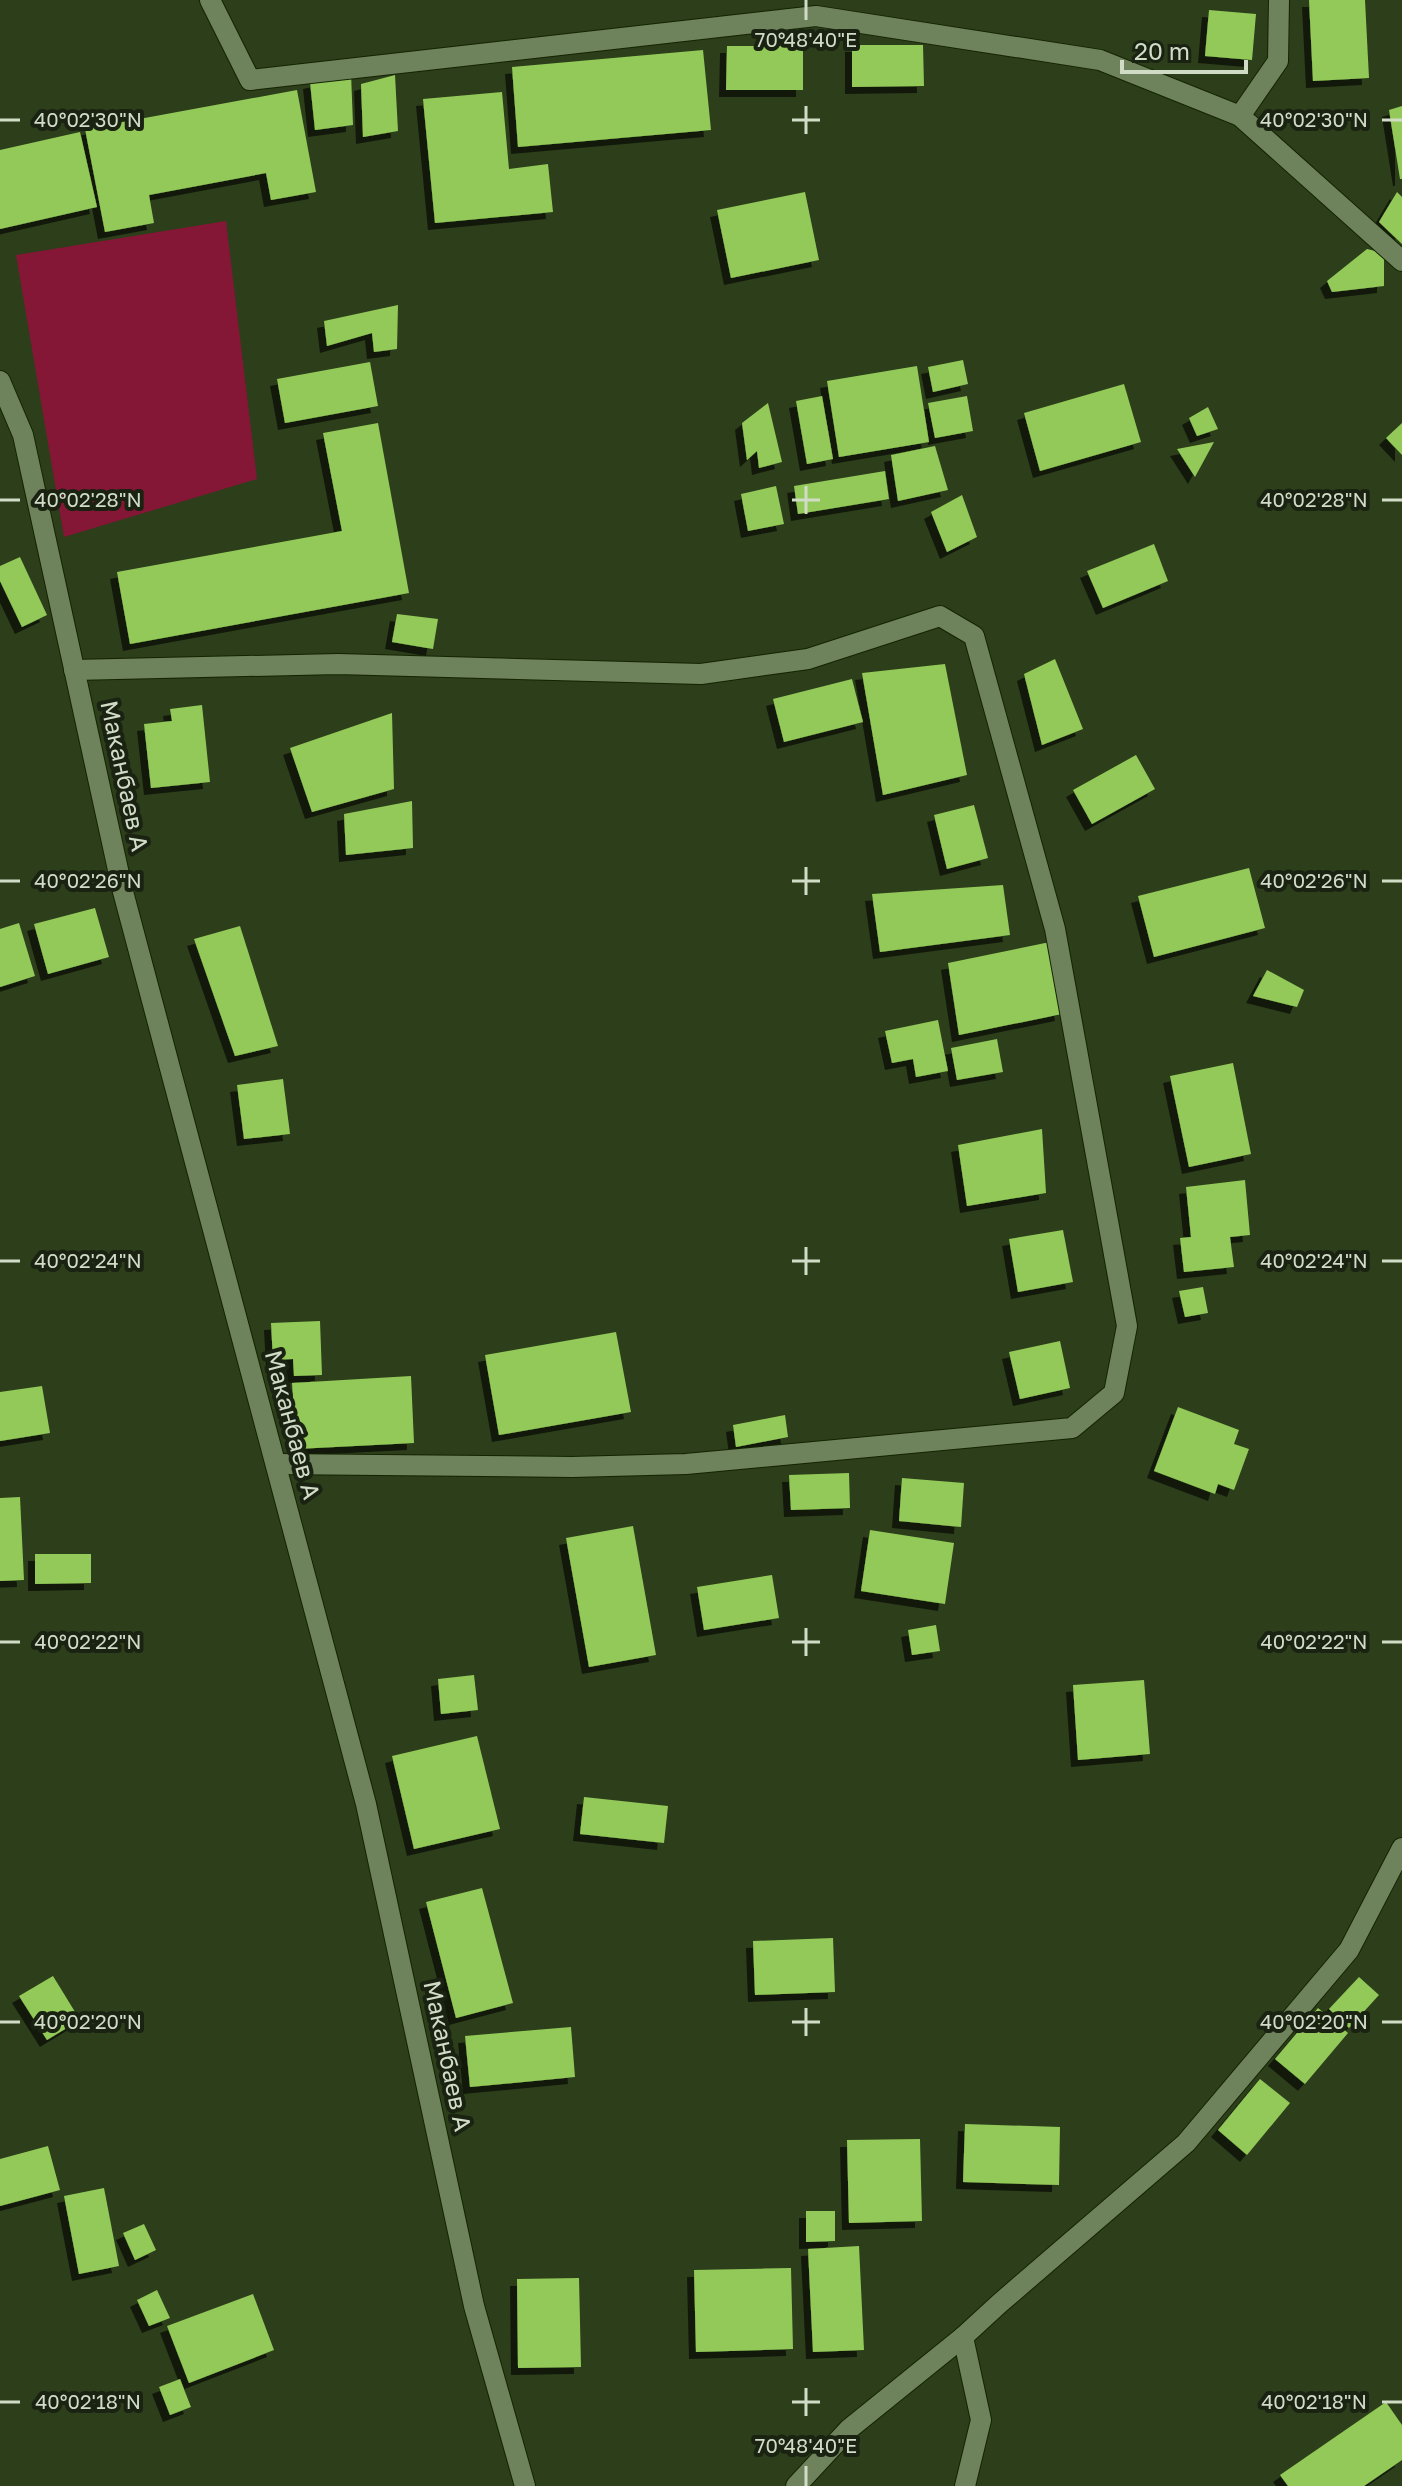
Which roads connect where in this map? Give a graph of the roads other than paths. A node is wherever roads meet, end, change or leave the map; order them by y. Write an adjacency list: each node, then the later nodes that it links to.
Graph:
1 (210, 0): 3 (street)
2 (1279, 0): 3 (street)
3 (1240, 116): 4 (street)
4 (1402, 261)
5 (0, 381): 6 (street, Маканбаев А)
6 (74, 670): 7 (street, Маканбаев А); 7 (street)
7 (276, 1464): 10 (street, Маканбаев А)
8 (1402, 1848): 9 (street)
9 (963, 2337): 11 (street); 12 (street)
10 (525, 2486)
11 (796, 2486)
12 (965, 2486)

